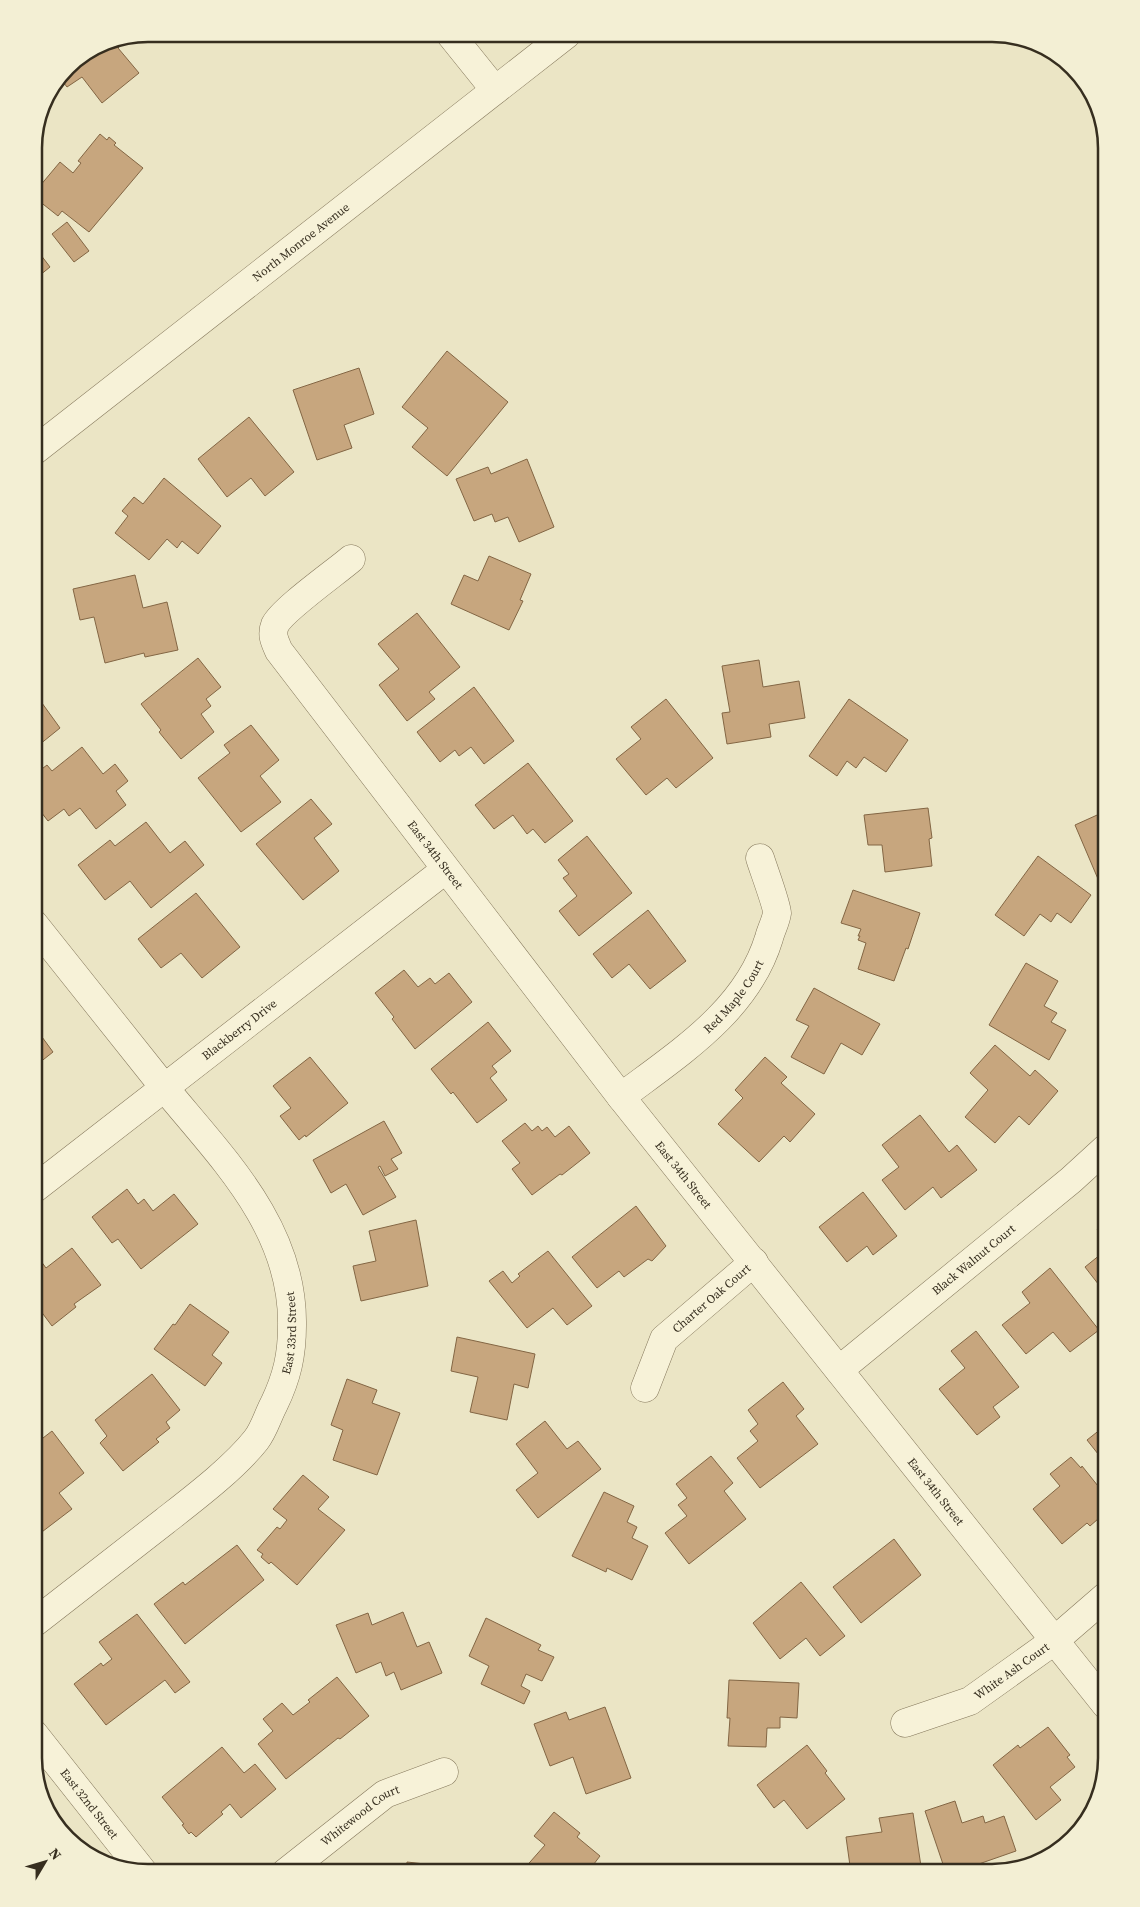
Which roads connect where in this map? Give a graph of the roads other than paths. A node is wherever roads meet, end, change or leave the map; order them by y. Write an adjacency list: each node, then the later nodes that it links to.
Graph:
1 (457, 43): 3 (street)
2 (555, 43): 3 (street, North Monroe Avenue)
3 (495, 90): 4 (street, North Monroe Avenue)
4 (43, 444)
5 (351, 559): 7 (street, East 34th Street)
6 (760, 858): 10 (street, Red Maple Court)
7 (445, 870): 9 (street, Blackberry Drive); 10 (street, East 34th Street)
8 (43, 935): 9 (street, East 33rd Street)
9 (164, 1087): 12 (street, Blackberry Drive); 17 (street, East 33rd Street)
10 (622, 1097): 13 (street, East 34th Street)
11 (1098, 1155): 14 (street, Black Walnut Court)
12 (42, 1182)
13 (754, 1262): 14 (street, East 34th Street); 15 (street, Charter Oak Court)
14 (839, 1370): 18 (street, East 34th Street)
15 (645, 1388)
16 (1098, 1603): 18 (street, White Ash Court)
17 (42, 1617)
18 (1054, 1641): 19 (street, East 34th Street); 20 (street, White Ash Court)
19 (1098, 1695)
20 (905, 1723)
21 (42, 1744): 23 (street, East 32nd Street)
22 (444, 1772): 24 (street, Whitewood Court)
23 (136, 1863)
24 (296, 1864)

